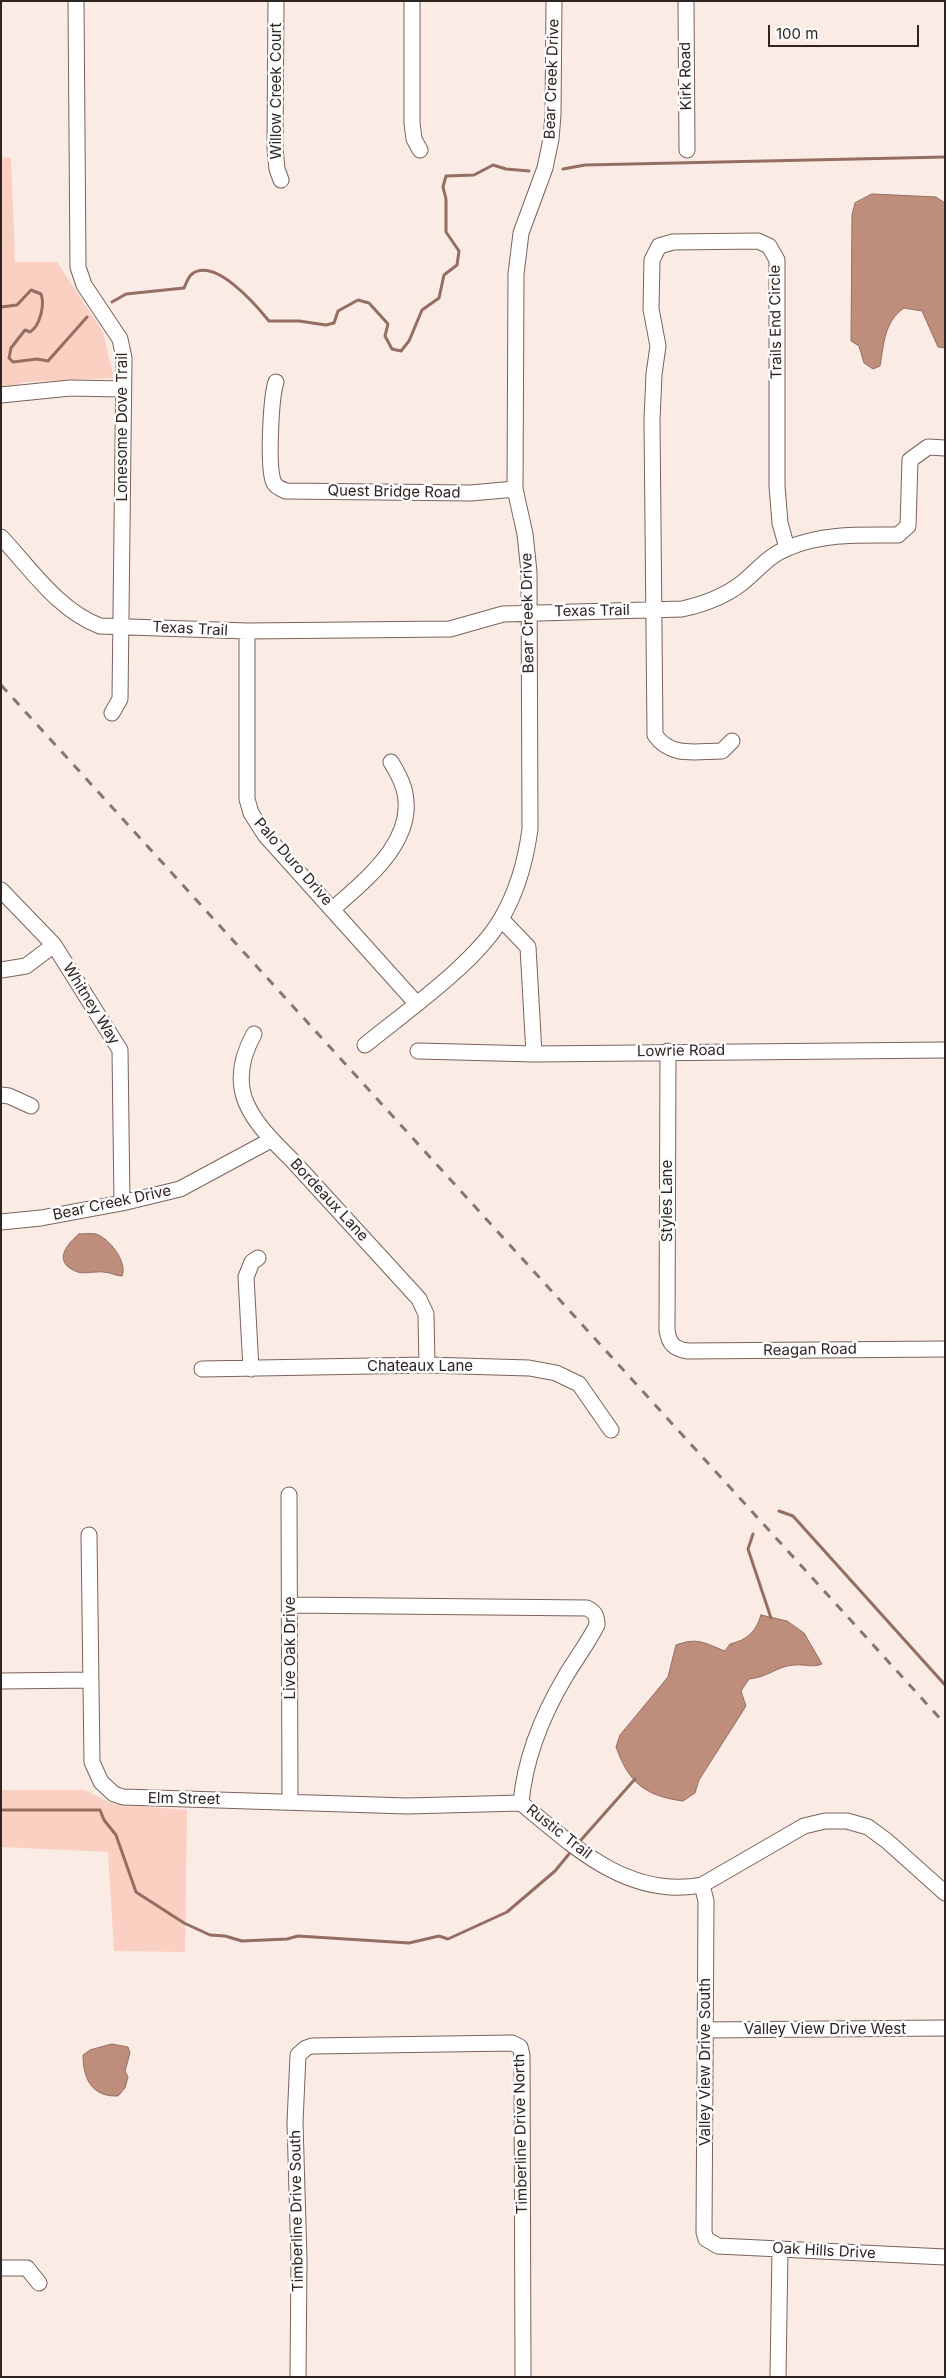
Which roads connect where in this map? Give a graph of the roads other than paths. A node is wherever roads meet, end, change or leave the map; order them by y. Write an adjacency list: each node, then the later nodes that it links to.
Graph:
1 (76, 1): 10 (street, Lonesome Dove Trail)
2 (276, 1): 8 (street, Willow Creek Court)
3 (412, 1): 6 (street)
4 (554, 1): 13 (street, Bear Creek Drive)
5 (686, 1): 7 (street, Kirk Road)
6 (420, 150)
7 (687, 150)
8 (281, 180)
9 (276, 382): 13 (street, Quest Bridge Road)
10 (123, 390): 11 (street); 18 (street, Lonesome Dove Trail)
11 (1, 395)
12 (945, 448): 15 (street, Texas Trail)
13 (515, 489): 17 (street, Bear Creek Drive)
14 (1, 537): 18 (street, Texas Trail)
15 (787, 548): 16 (street, Texas Trail); 16 (street, Trails End Circle)
16 (654, 610): 17 (street, Texas Trail); 21 (street)
17 (530, 613): 19 (street, Texas Trail); 25 (street, Bear Creek Drive)
18 (121, 626): 19 (street, Texas Trail); 20 (street, Lonesome Dove Trail)
19 (248, 631): 24 (street, Palo Duro Drive)
20 (112, 713)
21 (732, 741)
22 (390, 762): 24 (street)
23 (1, 890): 26 (street, Whitney Way)
24 (333, 909): 28 (street, Palo Duro Drive)
25 (501, 919): 28 (street, Bear Creek Drive); 34 (street)
26 (54, 945): 27 (street); 38 (street, Whitney Way)
27 (1, 970)
28 (416, 1003): 30 (street, Bear Creek Drive)
29 (254, 1034): 37 (street, Bordeaux Lane)
30 (364, 1046)
31 (945, 1050): 33 (street, Lowrie Road)
32 (418, 1051): 34 (street, Lowrie Road)
33 (668, 1051): 34 (street, Lowrie Road); 41 (street, Styles Lane)
34 (534, 1054)
35 (1, 1096): 36 (street)
36 (31, 1106)
37 (271, 1140): 38 (street, Bear Creek Drive); 43 (street, Bordeaux Lane)
38 (122, 1203): 39 (street, Bear Creek Drive)
39 (1, 1222)
40 (258, 1258): 45 (street)
41 (675, 1348): 42 (street, Reagan Road)
42 (945, 1350)
43 (427, 1365): 45 (street, Chateaux Lane); 46 (street, Chateaux Lane)
44 (202, 1369): 45 (street, Chateaux Lane)
45 (251, 1369)
46 (611, 1430)
47 (289, 1495): 49 (street, Live Oak Drive)
48 (89, 1535): 50 (street, Elm Street)
49 (290, 1605): 52 (street, Live Oak Drive); 53 (street, Rustic Trail)
50 (91, 1680): 51 (street); 52 (street, Elm Street)
51 (1, 1681)
52 (290, 1801): 53 (street, Elm Street)
53 (521, 1803): 54 (street, Rustic Trail)
54 (702, 1885): 55 (street, Rustic Trail); 57 (street, Valley View Drive South)
55 (945, 1893)
56 (945, 2028): 57 (street, Valley View Drive West)
57 (705, 2030): 59 (street, Valley View Drive South)
58 (306, 2048): 64 (street, Timberline Drive South); 65 (street, Timberline Drive North)
59 (706, 2239): 60 (street, Oak Hills Drive)
60 (780, 2249): 61 (street, Oak Hills Drive); 66 (street)
61 (945, 2257)
62 (1, 2268): 63 (street)
63 (39, 2282)
64 (298, 2377)
65 (523, 2377)
66 (778, 2377)

